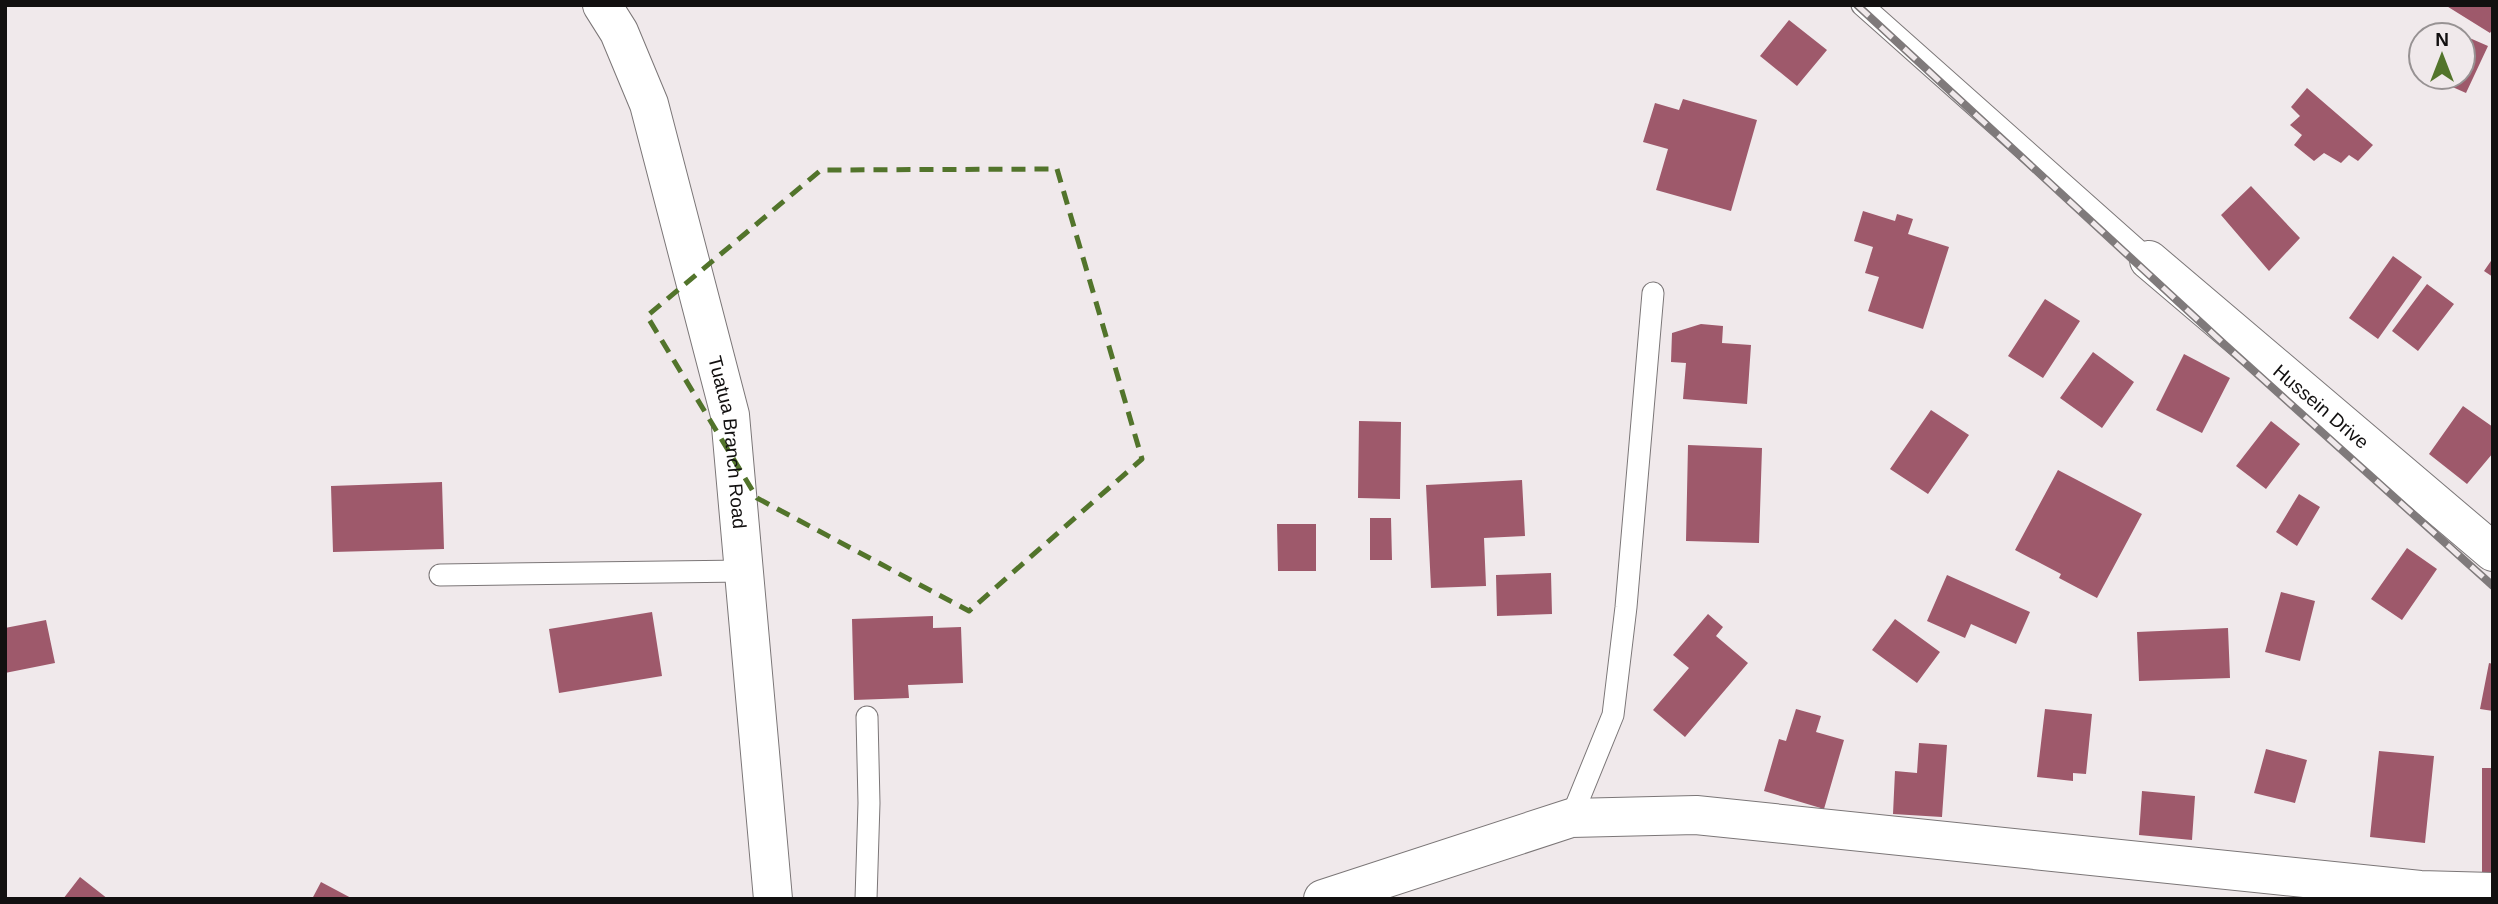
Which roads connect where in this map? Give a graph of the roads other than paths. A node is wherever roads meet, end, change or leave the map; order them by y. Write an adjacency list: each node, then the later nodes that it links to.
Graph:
1 (602, 5): 6 (street, Tuatua Branch Road)
2 (1861, 5): 3 (lane)
3 (2149, 260): 5 (street, Hussein Drive)
4 (1653, 293): 9 (lane)
5 (2493, 552)
6 (744, 571): 7 (lane); 11 (street, Tuatua Branch Road)
7 (440, 575)
8 (867, 717): 12 (lane)
9 (1571, 818): 10 (street); 13 (street)
10 (2493, 892)
11 (773, 899)
12 (866, 899)
13 (1323, 899)

